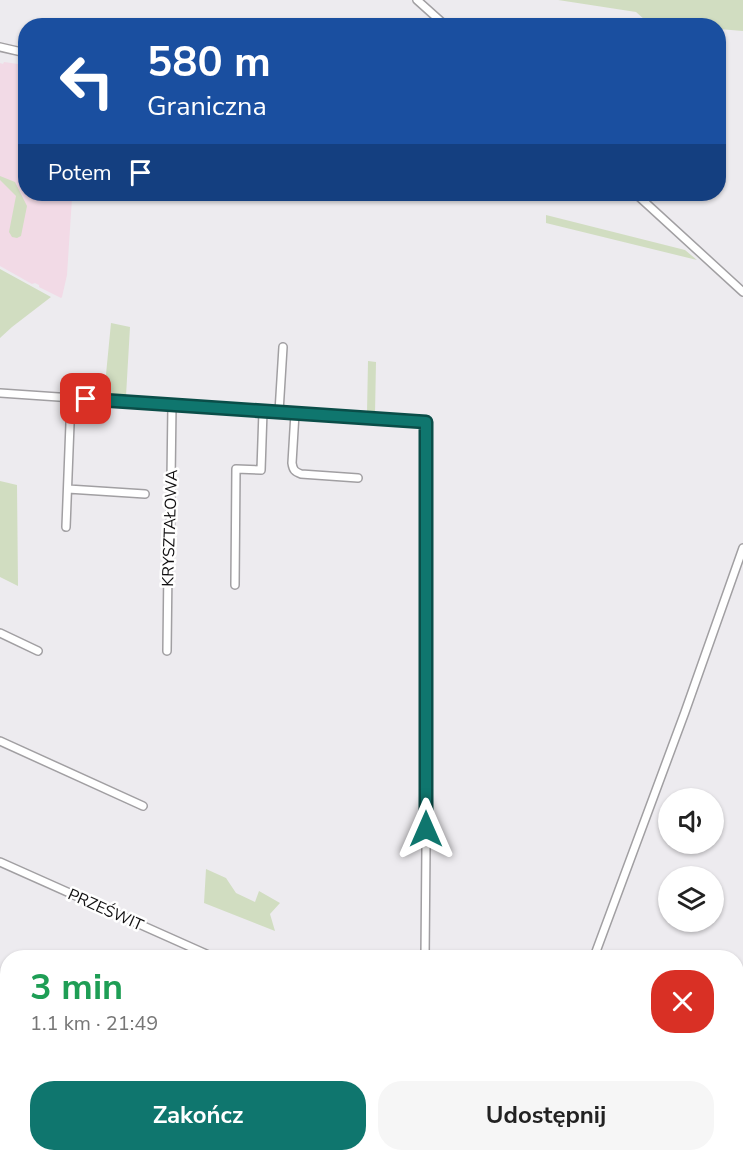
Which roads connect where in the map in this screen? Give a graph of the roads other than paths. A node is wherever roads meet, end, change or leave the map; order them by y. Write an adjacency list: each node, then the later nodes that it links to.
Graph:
1 (417, 0): 2 (street)
2 (437, 18)
3 (0, 47): 4 (street)
4 (18, 51)
5 (644, 201): 6 (street)
6 (743, 292)
7 (283, 348): 12 (street)
8 (0, 393): 9 (street)
9 (71, 398): 10 (street); 15 (street)
10 (172, 405): 11 (street); 22 (street, KRYSZTAŁOWA)
11 (263, 411): 12 (street); 19 (street)
12 (279, 412): 13 (street)
13 (295, 413): 14 (street); 27 (street)
14 (358, 478)
15 (68, 489): 16 (street); 17 (street)
16 (145, 494)
17 (66, 527)
18 (743, 548): 28 (street)
19 (235, 585)
20 (0, 633): 21 (street)
21 (38, 651)
22 (167, 651)
23 (0, 741): 24 (street)
24 (143, 806)
25 (0, 862): 26 (street, PRZEŚWIT)
26 (197, 950)
27 (425, 950)
28 (597, 950)

